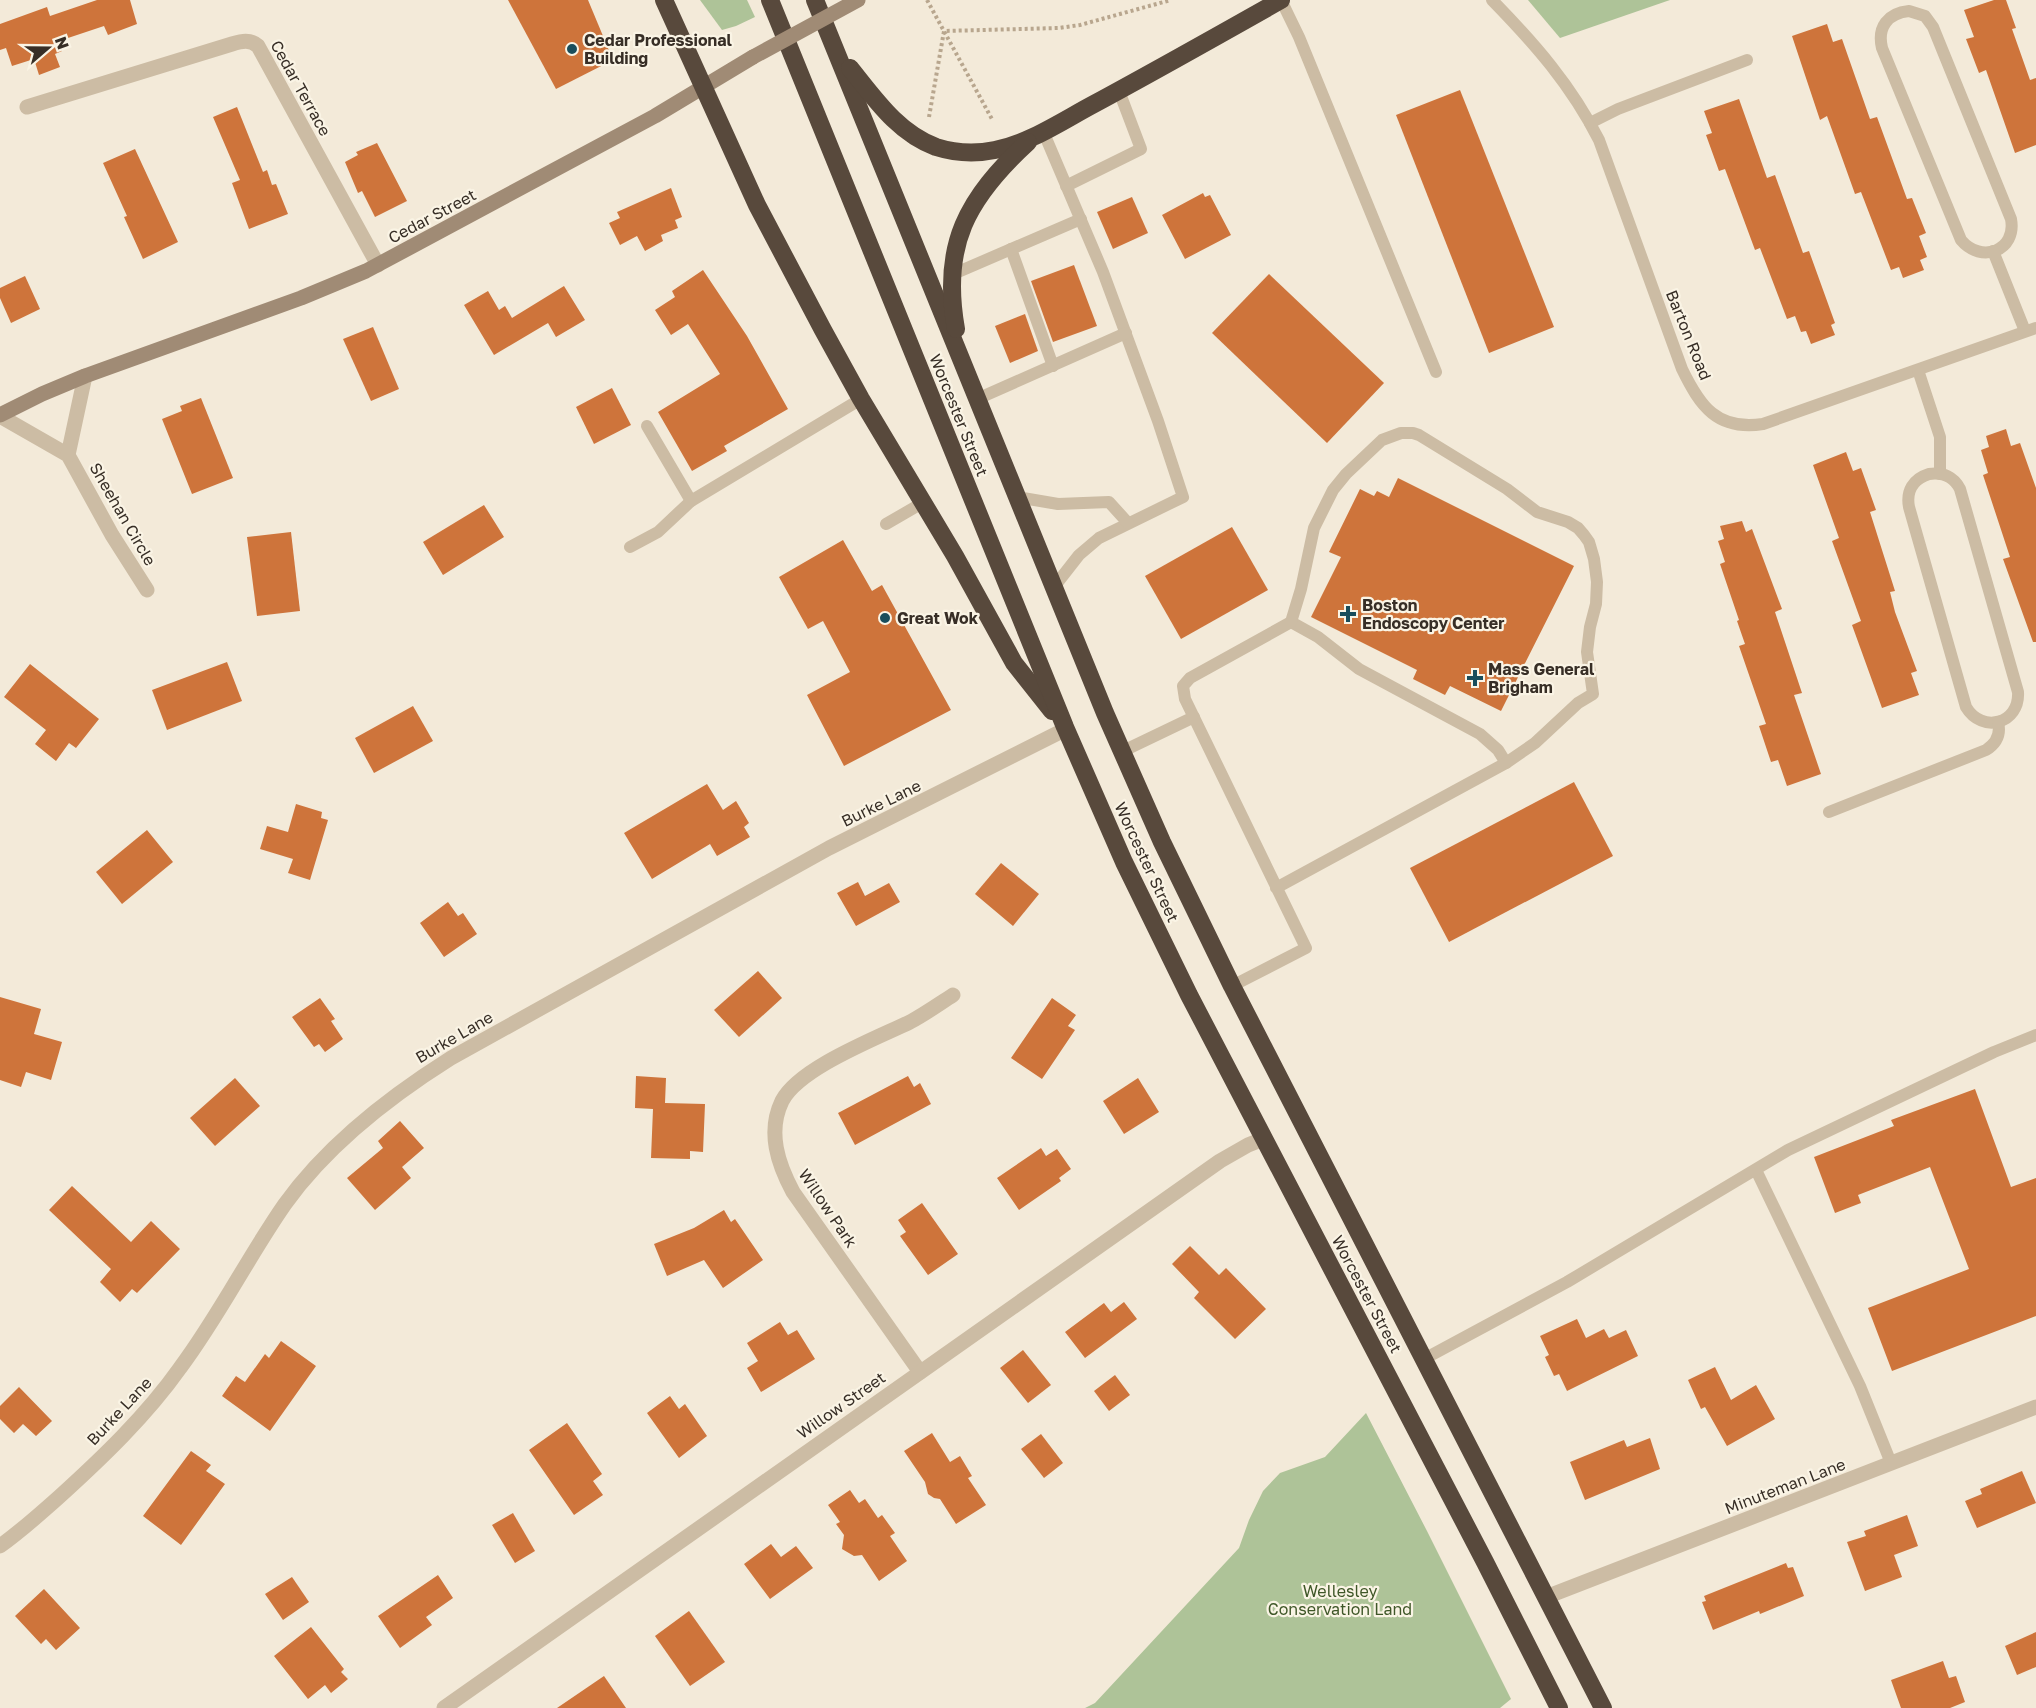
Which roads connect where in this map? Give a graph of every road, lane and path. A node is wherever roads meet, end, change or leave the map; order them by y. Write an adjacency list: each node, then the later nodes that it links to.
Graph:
1 (664, 0): 12 (highway)
2 (770, 0): 49 (highway, Worcester Street)
3 (815, 0): 10 (highway, Worcester Street)
4 (858, 0): 12 (main road, Cedar Street, bridge)
5 (927, 0): 9 (path)
6 (1171, 0): 9 (path)
7 (1281, 0): 13 (highway); 30 (lane)
8 (1492, 0): 17 (lane, Barton Road)
9 (944, 31): 15 (path); 16 (path)
10 (838, 55): 18 (highway); 27 (highway, Worcester Street)
11 (1747, 60): 17 (lane)
12 (703, 86): 23 (main road, Cedar Street); 32 (highway)
13 (1119, 91): 18 (highway); 19 (lane)
14 (27, 107): 23 (street, Cedar Terrace)
15 (930, 117)
16 (993, 121)
17 (1590, 123): 29 (lane, Barton Road)
18 (1038, 134): 19 (lane); 24 (highway)
19 (1066, 186): 20 (lane)
20 (1080, 219): 21 (lane); 26 (lane)
21 (1011, 249): 24 (lane); 28 (lane)
22 (1993, 251): 22 (lane); 25 (lane)
23 (378, 265): 31 (main road, Cedar Street)
24 (951, 275): 27 (highway)
25 (2031, 330): 29 (lane, Barton Road)
26 (1126, 333): 28 (lane); 41 (lane)
27 (961, 359): 33 (highway, Worcester Street)
28 (1053, 366): 33 (lane)
29 (1917, 369): 37 (lane)
30 (1436, 372)
31 (85, 376): 34 (main road, Cedar Street); 36 (street, Sheehan Circle)
32 (861, 399): 39 (lane); 40 (highway)
33 (977, 399): 38 (highway, Worcester Street)
34 (0, 415): 36 (street, Sheehan Circle)
35 (647, 426): 39 (lane)
36 (68, 455): 45 (street, Sheehan Circle)
37 (1940, 474): 48 (lane); 48 (lane)
38 (1017, 497): 41 (lane); 44 (highway, Worcester Street)
39 (691, 501): 43 (lane)
40 (924, 502): 42 (lane); 49 (highway)
41 (1128, 523): 44 (lane)
42 (886, 524)
43 (630, 547)
44 (1054, 587): 50 (highway, Worcester Street)
45 (147, 590)
46 (1291, 622): 47 (lane); 51 (lane); 51 (lane)
47 (1194, 717): 50 (lane); 53 (lane)
48 (1998, 722): 52 (lane)
49 (1066, 729): 57 (highway, Worcester Street); 63 (street, Burke Lane)
50 (1121, 752): 54 (highway, Worcester Street)
51 (1506, 763): 53 (lane)
52 (1829, 812)
53 (1276, 888): 54 (lane)
54 (1232, 986): 59 (highway, Worcester Street)
55 (953, 995): 60 (street, Willow Park)
56 (2036, 1035): 58 (lane)
57 (1263, 1139): 60 (street, Willow Street); 66 (highway, Worcester Street)
58 (1755, 1170): 59 (lane); 62 (lane)
59 (1424, 1359): 64 (highway, Worcester Street)
60 (920, 1372): 65 (street, Willow Street)
61 (2036, 1407): 62 (street, Minuteman Lane)
62 (1891, 1463): 64 (street, Minuteman Lane)
63 (0, 1546)
64 (1546, 1597): 67 (highway, Worcester Street)
65 (444, 1708)
66 (1559, 1708)
67 (1603, 1708)

